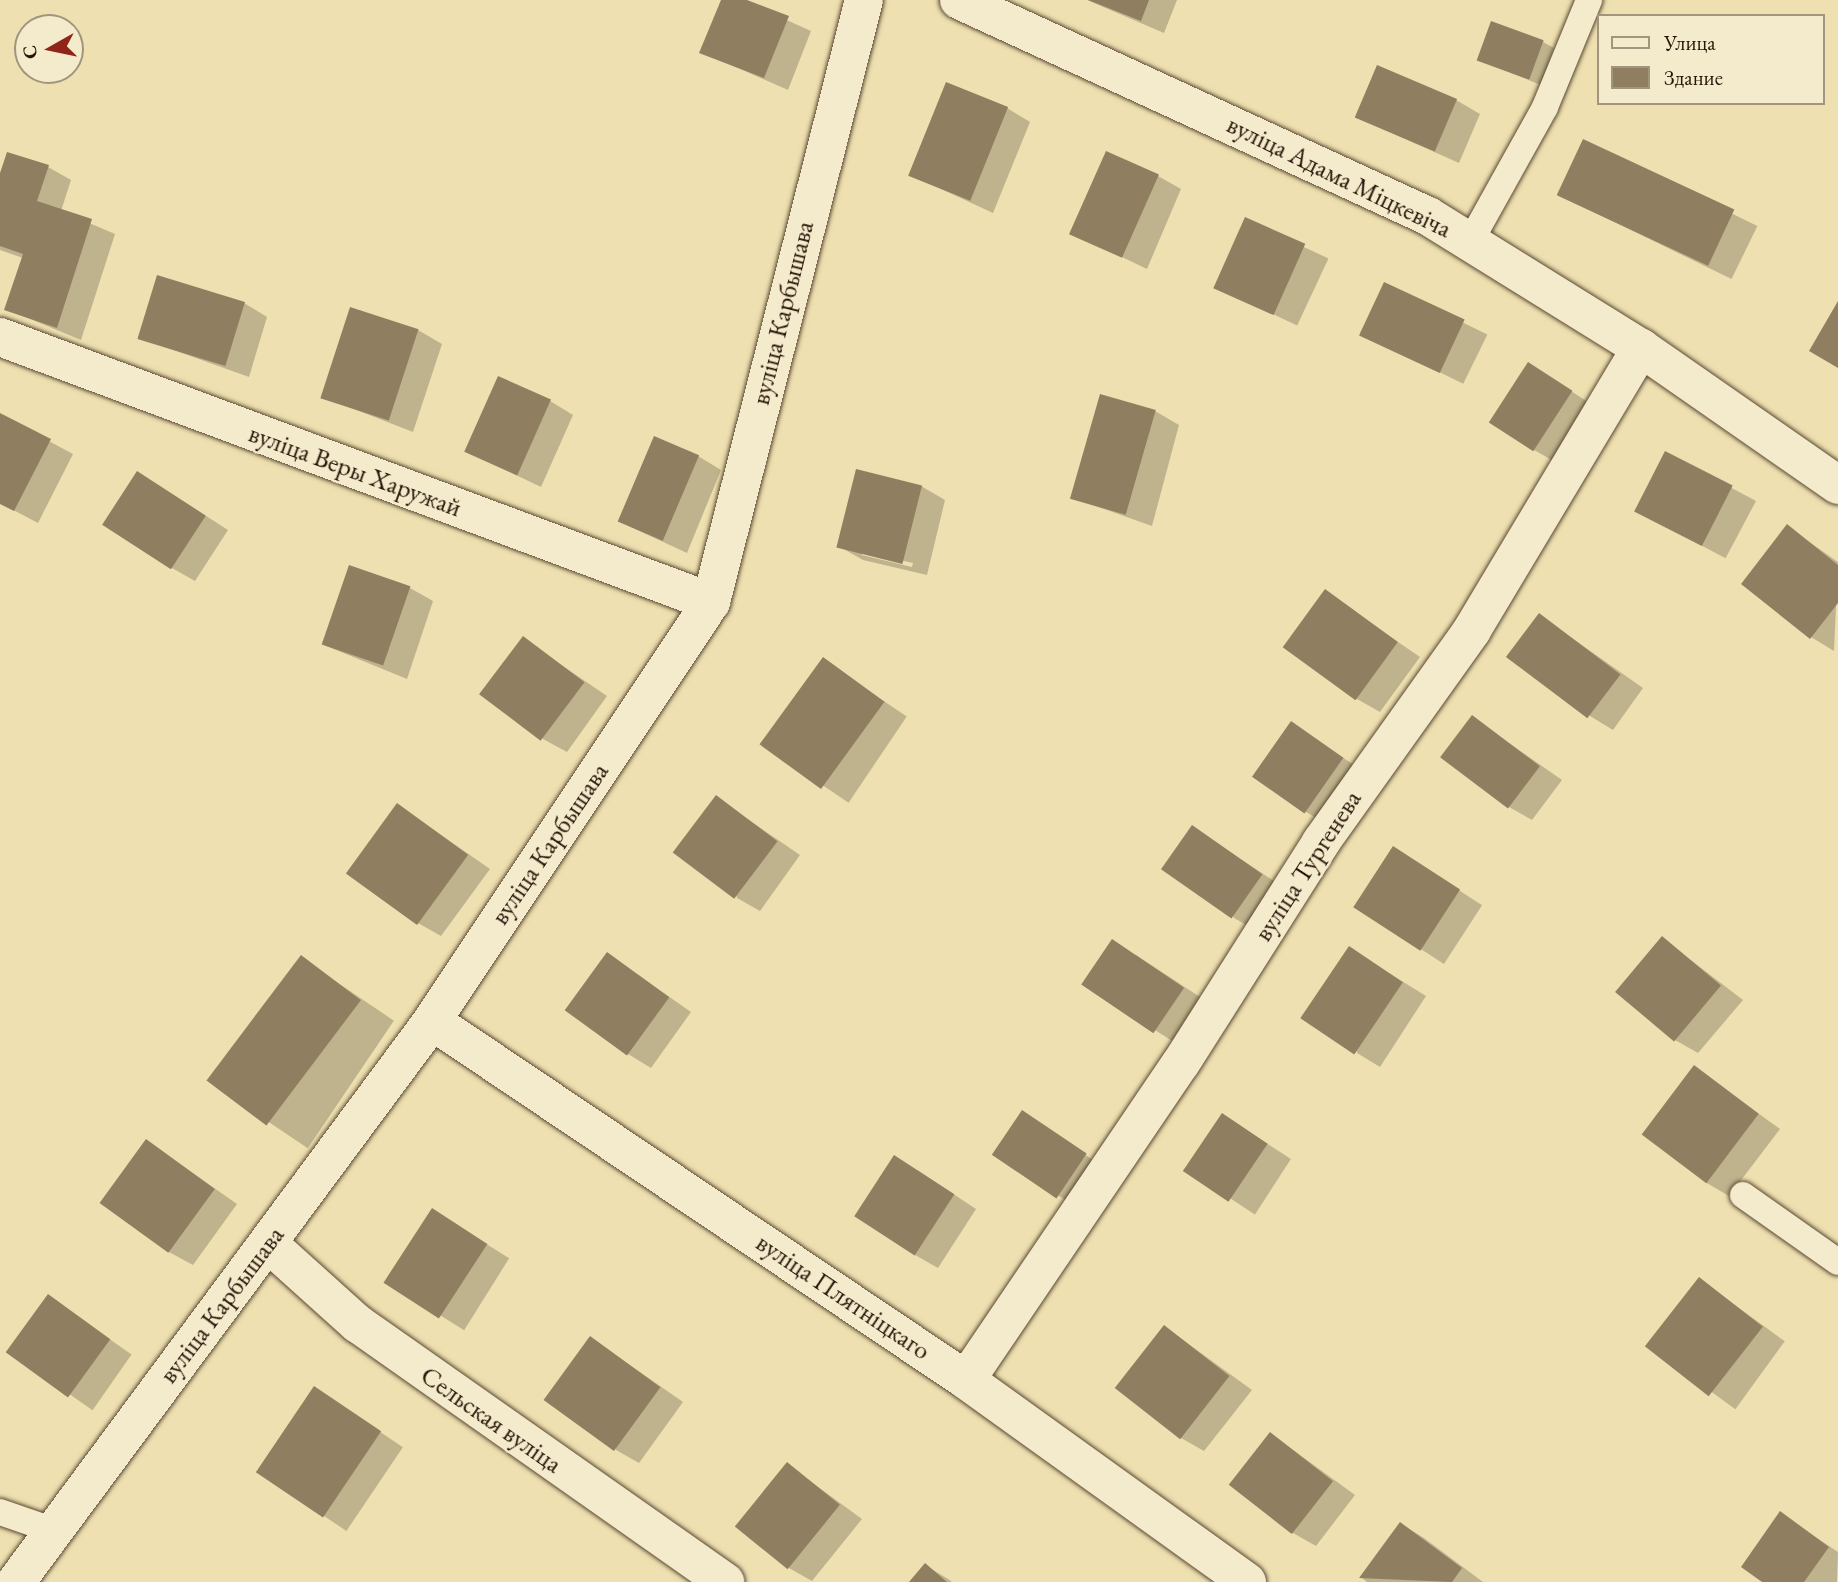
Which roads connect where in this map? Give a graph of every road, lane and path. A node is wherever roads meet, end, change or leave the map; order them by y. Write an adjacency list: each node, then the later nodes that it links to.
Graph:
1 (864, 0): 8 (street, вуліца Карбышава)
2 (959, 0): 4 (street, вуліца Адама Міцкевіча)
3 (1589, 0): 4 (lane)
4 (1470, 242): 6 (street, вуліца Адама Міцкевіча)
5 (0, 337): 8 (street, вуліца Веры Харужай)
6 (1641, 348): 7 (street, вуліца Адама Міцкевіча); 13 (street, вуліца Тургенева)
7 (1838, 485)
8 (711, 602): 9 (street, вуліца Карбышава)
9 (432, 1021): 11 (street, вуліца Карбышава); 13 (street, вуліца Плятніцкаго)
10 (1743, 1195): 12 (lane)
11 (269, 1244): 15 (street, вуліца Карбышава); 17 (street, Сельская вуліца)
12 (1838, 1262)
13 (966, 1380): 18 (street, вуліца Плятніцкаго)
14 (0, 1512): 15 (lane)
15 (52, 1530): 16 (street, вуліца Карбышава)
16 (16, 1582)
17 (725, 1582)
18 (1247, 1582)

